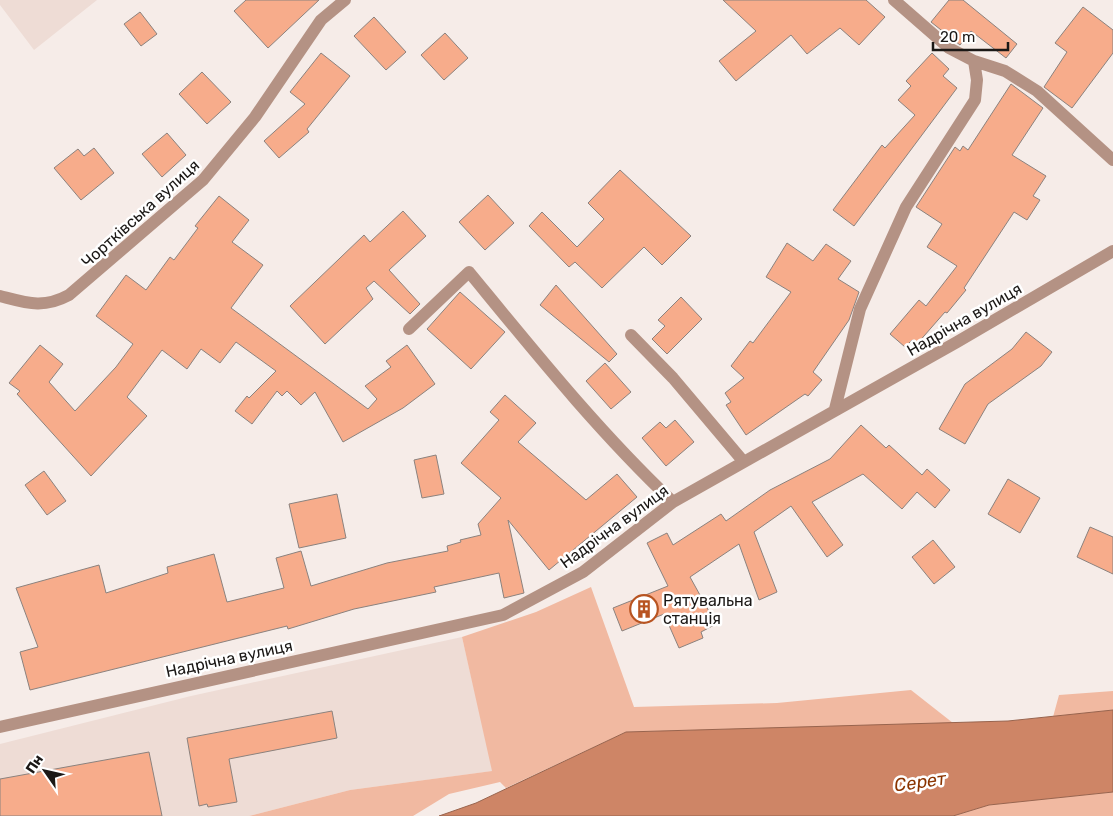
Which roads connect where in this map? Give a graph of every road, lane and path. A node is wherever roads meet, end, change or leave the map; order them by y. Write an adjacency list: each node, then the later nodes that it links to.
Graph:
1 (345, 0): 6 (street, Чортківська вулиця)
2 (894, 0): 3 (street)
3 (974, 61): 4 (street); 9 (street)
4 (1113, 160)
5 (1113, 251): 9 (street, Надрічна вулиця)
6 (0, 296)
7 (409, 329): 11 (street)
8 (631, 336): 10 (street)
9 (835, 409): 10 (street, Надрічна вулиця)
10 (743, 461): 11 (street, Надрічна вулиця)
11 (673, 502): 12 (street, Надрічна вулиця)
12 (0, 726)

